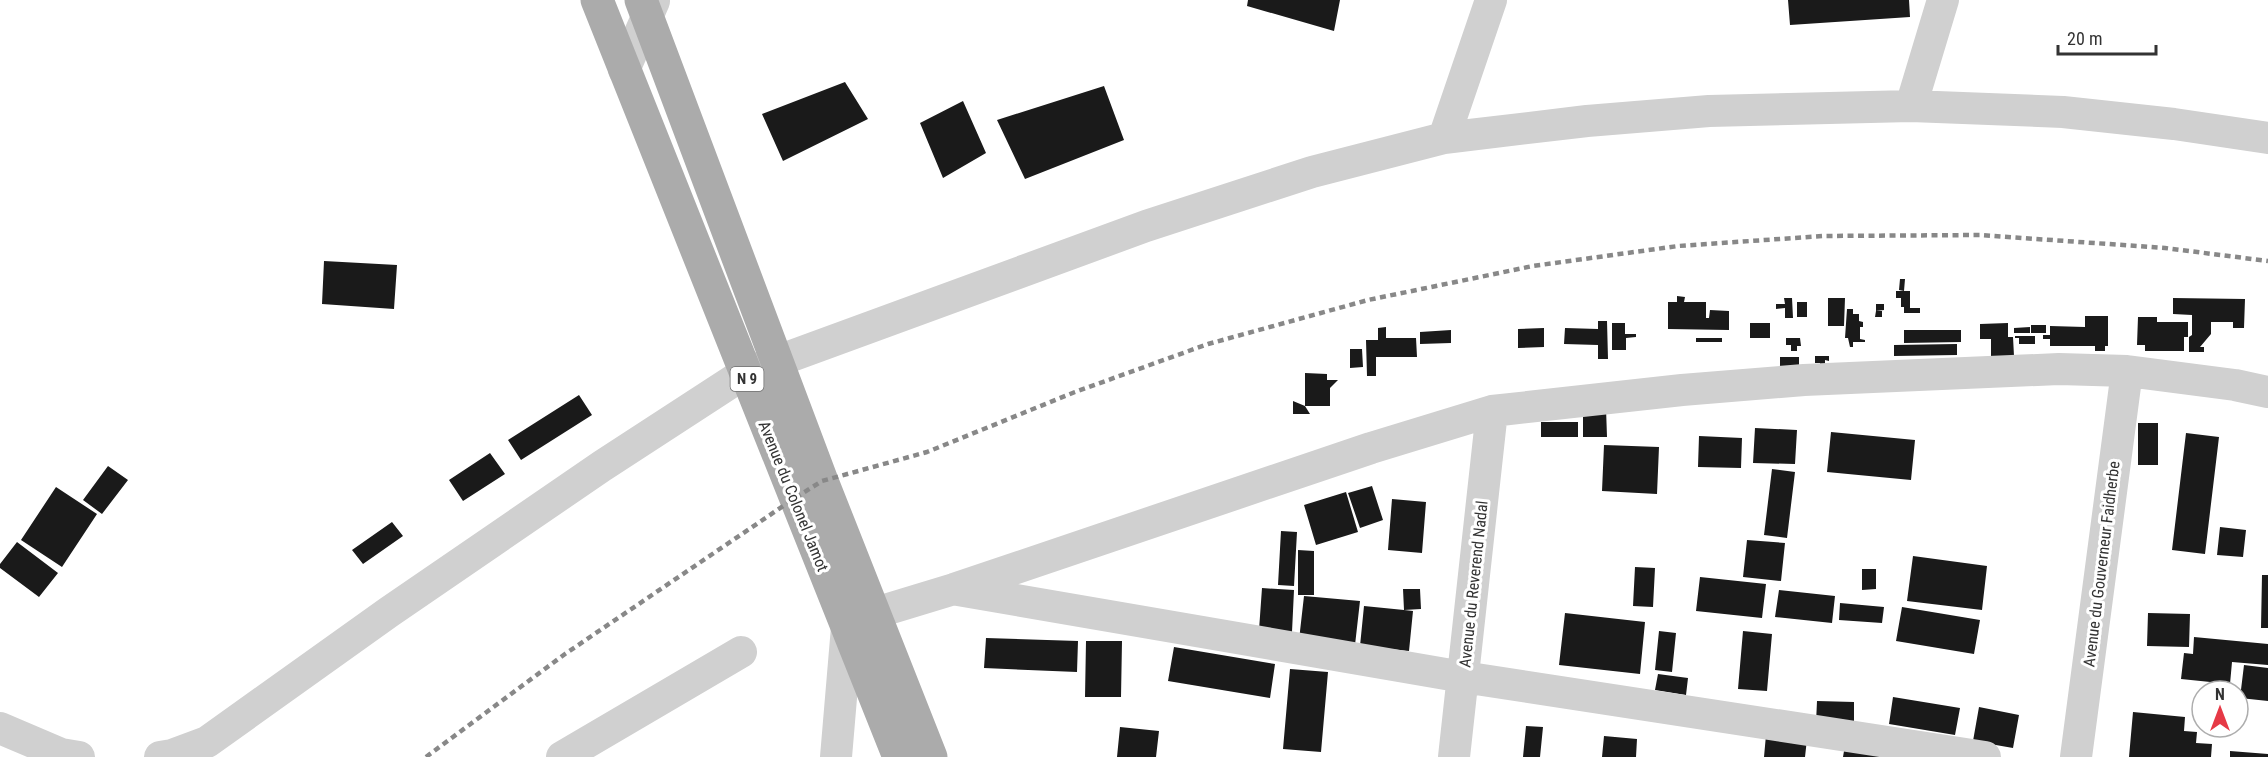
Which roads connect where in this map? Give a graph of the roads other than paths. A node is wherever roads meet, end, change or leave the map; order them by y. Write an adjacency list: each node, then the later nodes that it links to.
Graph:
1 (597, 0): 5 (main road, Avenue du Colonel Jamot / N 9)
2 (1491, 0): 7 (street)
3 (1943, 0): 6 (street)
4 (648, 6): 5 (street); 9 (main road, Avenue du Colonel Jamot / N 9)
5 (624, 70): 11 (main road, Avenue du Colonel Jamot / N 9)
6 (1911, 106): 7 (street); 8 (street)
7 (1444, 138): 9 (street)
8 (2268, 138)
9 (778, 360): 11 (street); 15 (main road, Avenue du Colonel Jamot / N 9)
10 (2127, 371): 12 (street); 13 (street); 27 (street, Avenue du Gouverneur Faidherbe)
11 (745, 373): 15 (main road, Avenue du Colonel Jamot / N 9); 20 (street)
12 (2268, 392)
13 (1492, 411): 14 (street); 17 (street, Avenue du Reverend Nadal)
14 (954, 589): 15 (street); 17 (street)
15 (861, 620): 22 (street); 23 (main road, Avenue du Colonel Jamot / N 9); 24 (main road, Avenue du Colonel Jamot / N 9)
16 (741, 652): 21 (street)
17 (1462, 677): 25 (street, Avenue du Reverend Nadal); 26 (street)
18 (0, 728): 19 (street)
19 (79, 757)
20 (160, 757)
21 (562, 757)
22 (836, 757)
23 (899, 757)
24 (931, 757)
25 (1454, 757)
26 (1985, 757)
27 (2076, 757)

